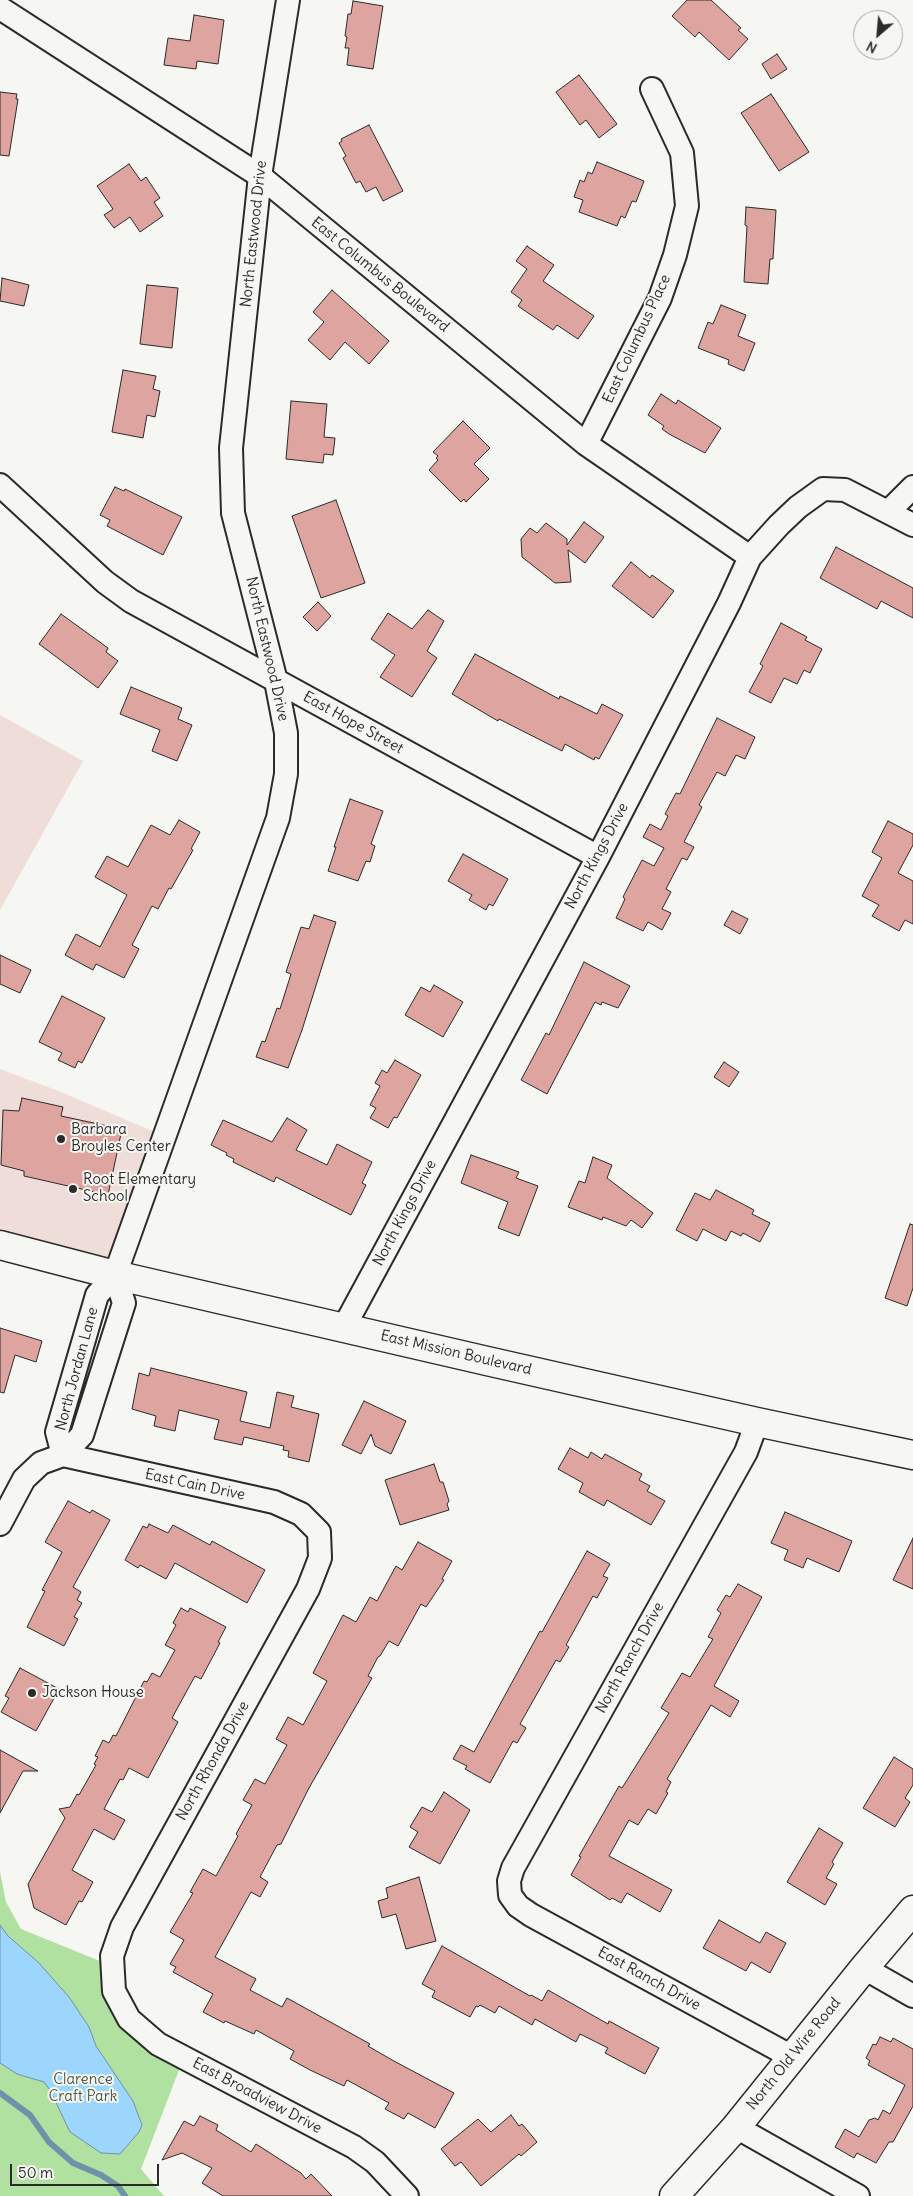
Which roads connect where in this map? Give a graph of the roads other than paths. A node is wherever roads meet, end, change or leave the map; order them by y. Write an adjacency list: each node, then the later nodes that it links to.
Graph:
1 (288, 0): 4 (street, North Eastwood Drive)
2 (0, 8): 4 (street, East Columbus Boulevard)
3 (652, 89): 5 (street, East Columbus Place)
4 (260, 176): 5 (street, East Columbus Boulevard); 11 (street, North Eastwood Drive)
5 (586, 444): 10 (street, East Columbus Boulevard)
6 (0, 485): 11 (street, East Hope Street)
7 (913, 487): 8 (street)
8 (889, 511): 9 (street, North Kings Drive); 10 (street, North Kings Drive)
9 (913, 525)
10 (750, 557): 12 (street, North Kings Drive)
11 (276, 681): 12 (street, East Hope Street); 14 (street, North Eastwood Drive)
12 (598, 856): 15 (street, North Kings Drive)
13 (0, 1245): 14 (main road, East Mission Boulevard)
14 (115, 1275): 15 (main road, East Mission Boulevard); 17 (street, North Jordan Lane)
15 (344, 1327): 16 (main road, East Mission Boulevard)
16 (757, 1422): 18 (main road, East Mission Boulevard); 21 (street, North Ranch Drive)
17 (62, 1455): 19 (street); 20 (street, East Cain Drive)
18 (913, 1455)
19 (0, 1524)
20 (319, 1532): 24 (street, North Rhonda Drive)
21 (510, 1895): 26 (street, East Ranch Drive)
22 (913, 1910): 23 (main road, North Old Wire Road)
23 (864, 1968): 25 (street); 26 (main road, North Old Wire Road)
24 (114, 1991): 28 (street, East Broadview Drive)
25 (913, 1996)
26 (792, 2057): 27 (main road, North Old Wire Road)
27 (736, 2127): 29 (main road, North Old Wire Road); 30 (street)
28 (407, 2196)
29 (674, 2196)
30 (858, 2196)

